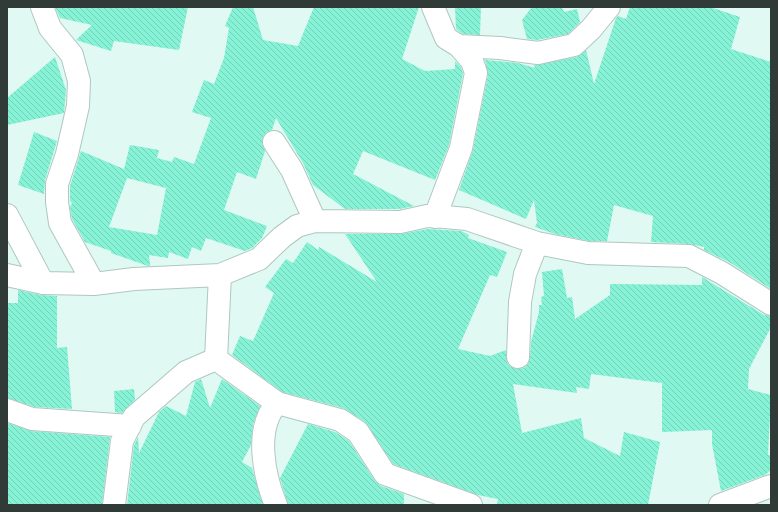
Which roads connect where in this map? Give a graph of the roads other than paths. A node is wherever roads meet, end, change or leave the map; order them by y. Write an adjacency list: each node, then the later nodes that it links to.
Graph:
1 (42, 7): 13 (street)
2 (433, 7): 4 (street)
3 (609, 7): 4 (street)
4 (459, 46): 7 (street)
5 (274, 142): 8 (street)
6 (7, 215): 12 (street)
7 (435, 217): 8 (street); 9 (street)
8 (315, 220): 11 (street)
9 (537, 243): 14 (street); 15 (street)
10 (7, 275): 12 (street)
11 (220, 275): 13 (street); 16 (street)
12 (44, 283): 13 (street)
13 (94, 284)
14 (771, 304)
15 (518, 357)
16 (216, 359): 17 (street); 19 (street)
17 (277, 403): 22 (street); 23 (street)
18 (7, 410): 19 (street)
19 (130, 426): 21 (street)
20 (771, 486): 24 (street)
21 (114, 505)
22 (276, 505)
23 (471, 505)
24 (720, 505)

